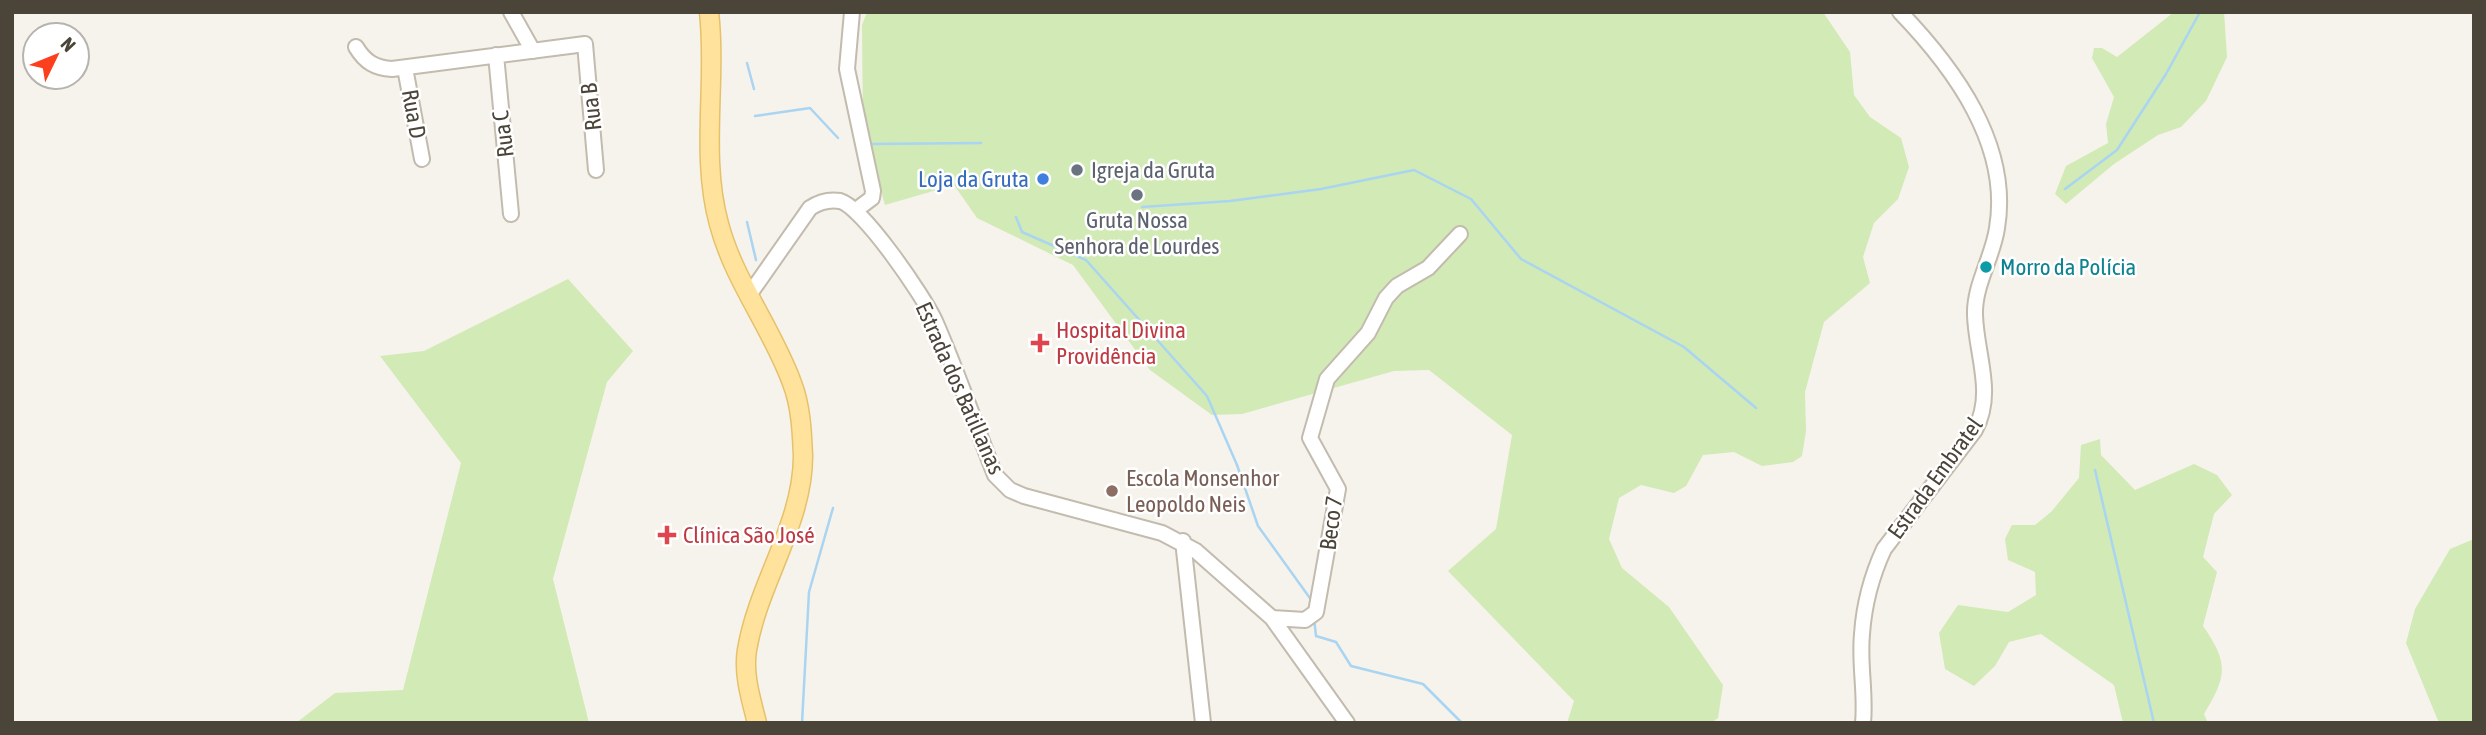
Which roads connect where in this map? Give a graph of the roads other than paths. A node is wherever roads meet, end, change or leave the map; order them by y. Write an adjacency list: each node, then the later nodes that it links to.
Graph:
1 (511, 12): 6 (street)
2 (709, 12): 14 (main road)
3 (852, 12): 11 (street)
4 (1900, 12): 20 (street, Estrada Embratel)
5 (356, 47): 8 (street)
6 (533, 51): 7 (street); 10 (street, Rua B)
7 (496, 55): 8 (street); 12 (street, Rua C)
8 (405, 68): 9 (street, Rua D)
9 (422, 159)
10 (596, 170)
11 (856, 210): 14 (street); 15 (street, Estrada dos Batillanas)
12 (511, 214)
13 (1460, 234): 16 (street, Beco 7)
14 (750, 295): 17 (main road)
15 (1183, 541): 16 (street, Estrada dos Batillanas); 18 (street)
16 (1272, 618): 19 (street, Estrada dos Batillanas)
17 (757, 723)
18 (1203, 723)
19 (1347, 723)
20 (1863, 723)

